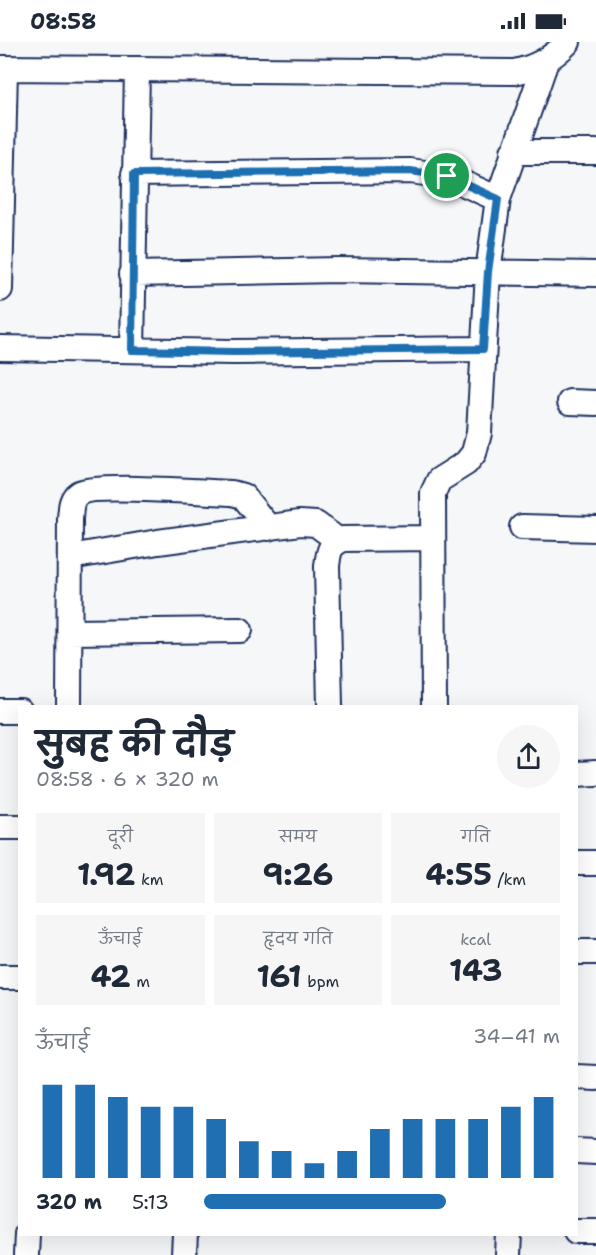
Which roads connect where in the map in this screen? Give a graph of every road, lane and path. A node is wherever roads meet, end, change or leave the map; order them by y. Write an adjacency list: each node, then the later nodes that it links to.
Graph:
1 (568, 42): 2 (street)
2 (546, 61): 4 (street); 5 (street)
3 (3, 68): 4 (street); 12 (street)
4 (137, 69): 7 (street)
5 (513, 152): 6 (street); 8 (street)
6 (596, 152)
7 (134, 174): 8 (street); 10 (street)
8 (498, 199): 9 (street)
9 (488, 272): 10 (street); 11 (street); 14 (street)
10 (132, 274): 15 (street)
11 (596, 274)
12 (0, 289)
13 (0, 348): 15 (street)
14 (483, 349): 15 (street); 21 (street)
15 (132, 350)
16 (570, 402): 17 (street)
17 (596, 403)
18 (522, 527): 20 (street)
19 (269, 528): 22 (street); 23 (street); 23 (street)
20 (596, 528)
21 (433, 538): 22 (street); 28 (street)
22 (339, 541): 27 (street)
23 (70, 557): 25 (street)
24 (240, 630): 25 (street)
25 (70, 632): 26 (street)
26 (69, 705)
27 (330, 705)
28 (434, 705)
29 (0, 711): 30 (street)
30 (18, 711)
31 (596, 773): 32 (street)
32 (578, 774)
33 (0, 827): 34 (street)
34 (18, 827)
35 (578, 863): 36 (street)
36 (596, 863)
37 (578, 952): 38 (street)
38 (596, 952)
39 (0, 977): 40 (street)
40 (18, 977)
41 (578, 1077): 42 (street)
42 (596, 1078)
43 (578, 1151): 44 (street)
44 (596, 1152)
45 (578, 1231): 46 (street)
46 (596, 1231)
47 (27, 1236): 50 (street)
48 (185, 1236): 51 (street)
49 (509, 1236): 52 (street)
50 (26, 1255)
51 (184, 1255)
52 (508, 1255)

